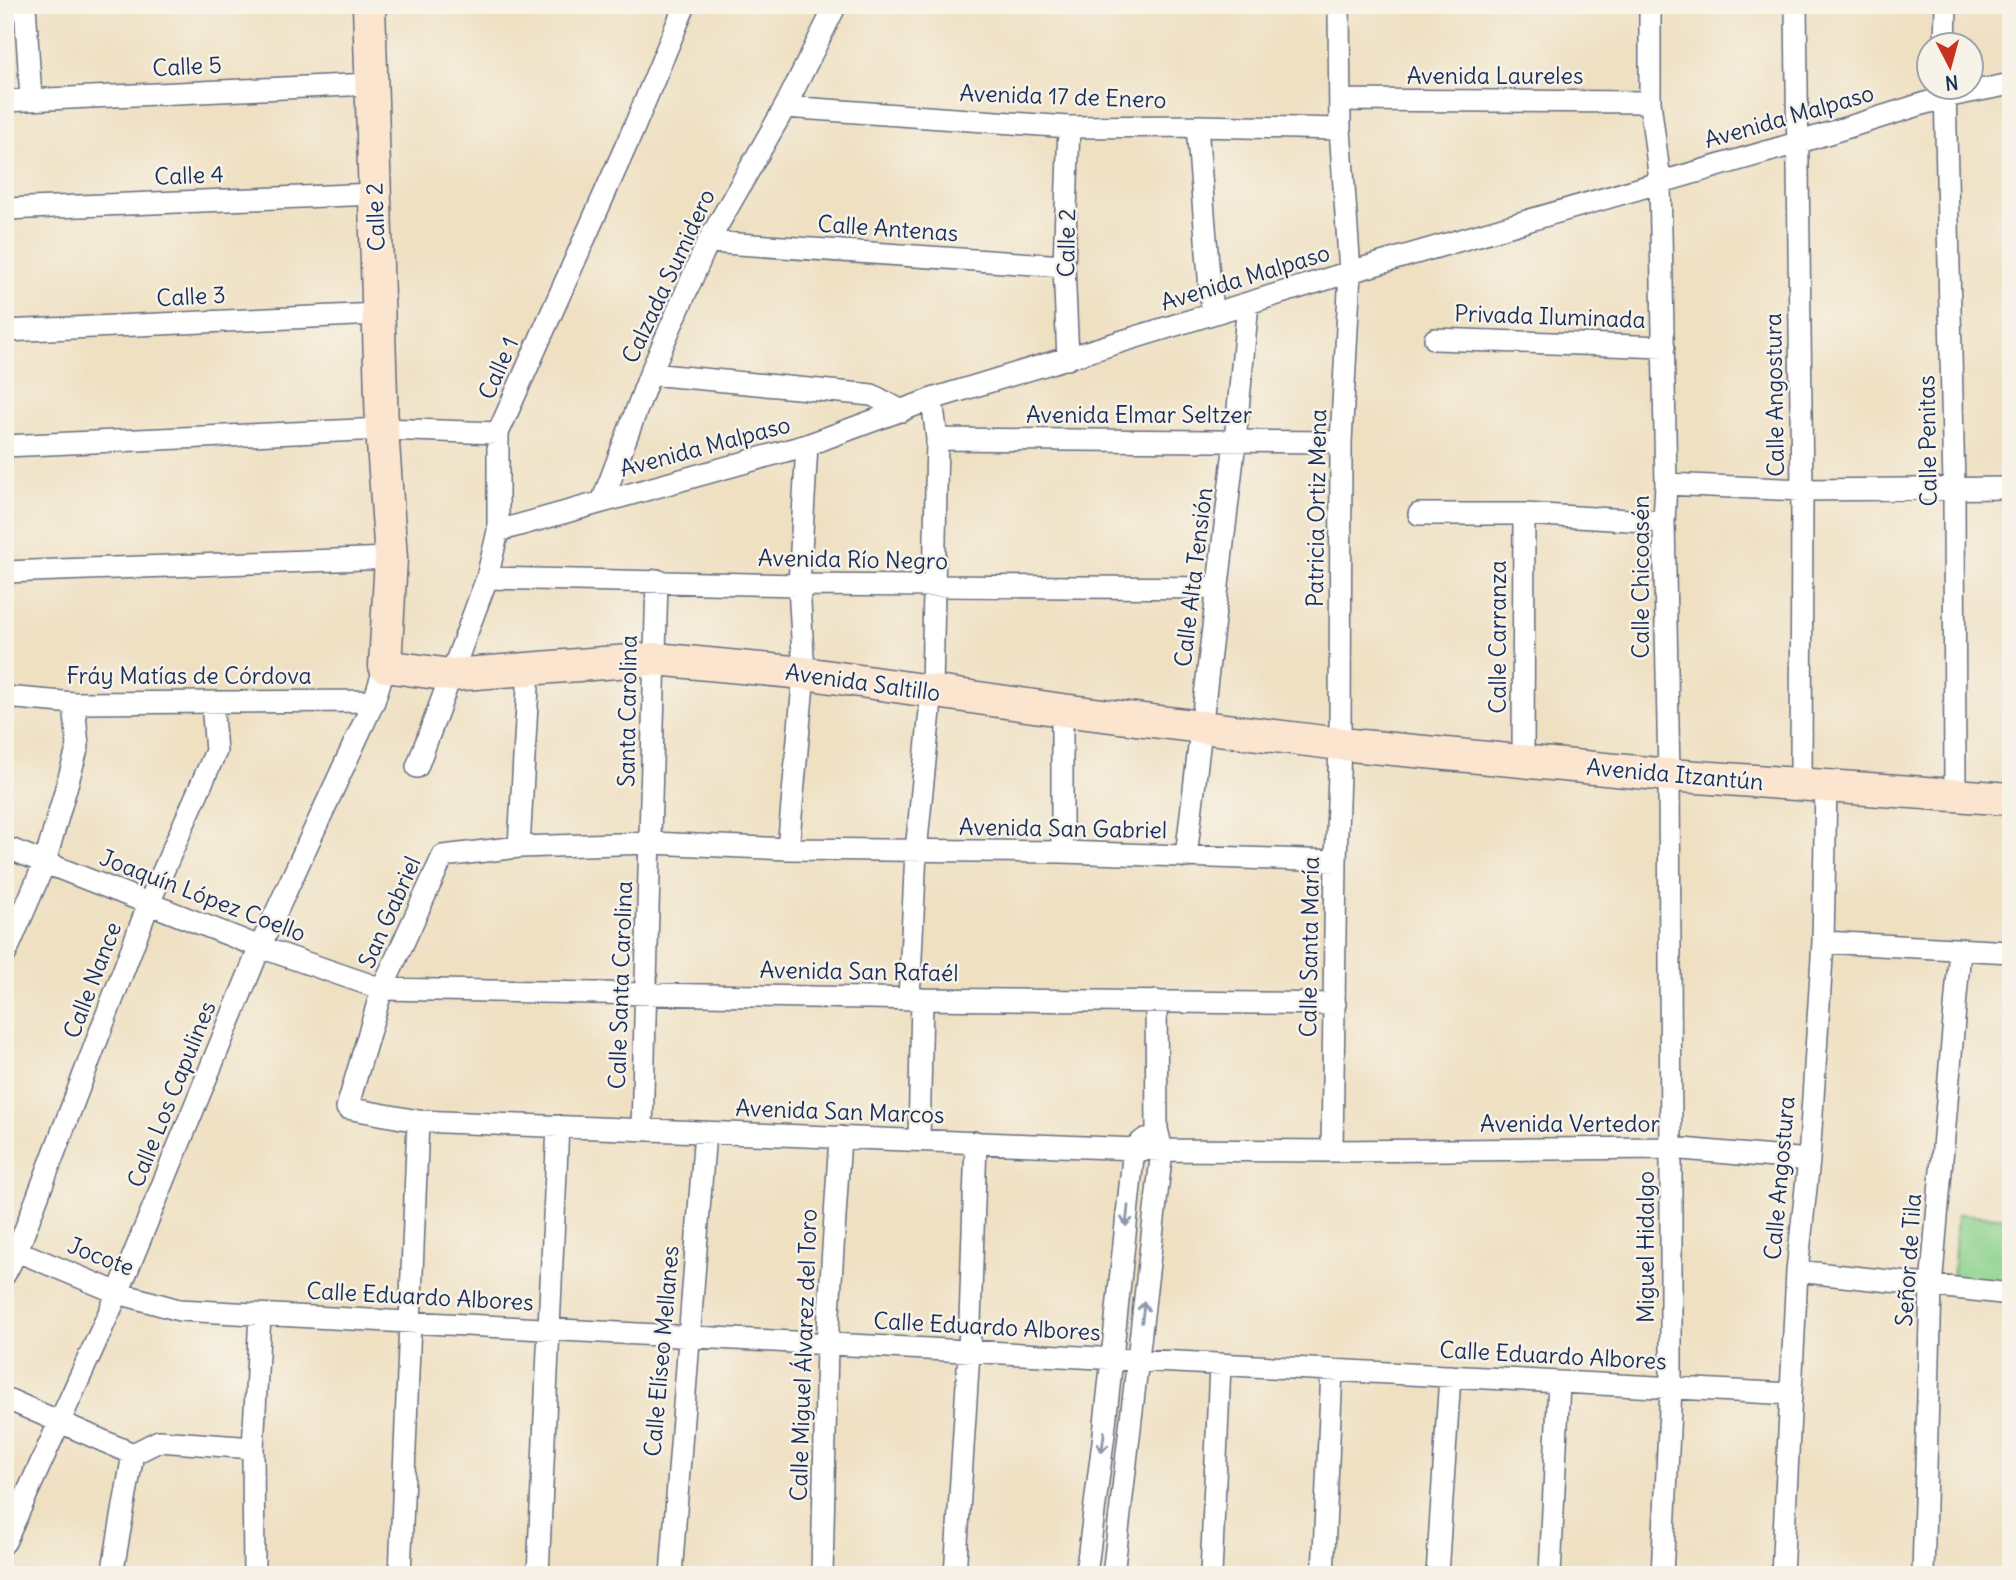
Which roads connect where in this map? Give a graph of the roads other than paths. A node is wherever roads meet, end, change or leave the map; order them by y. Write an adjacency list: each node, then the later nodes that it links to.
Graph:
1 (24, 5): 13 (street)
2 (369, 5): 10 (street, Calle 2)
3 (685, 5): 41 (street, Calle 1)
4 (836, 5): 19 (street, Calzada Sumidero)
5 (1339, 5): 14 (street, Patricia Ortiz Mena)
6 (1650, 5): 18 (street, Calle Chicoasén)
7 (1796, 5): 23 (street, Calle Angostura)
8 (1946, 5): 9 (street)
9 (1945, 32)
10 (370, 84): 13 (street, Calle 5); 25 (street, Calle 2)
11 (2011, 84): 12 (street, Avenida Malpaso)
12 (1984, 87)
13 (31, 99): 15 (street, Calle 5)
14 (1340, 100): 18 (street, Avenida Laureles); 22 (street, Patricia Ortiz Mena)
15 (5, 101)
16 (1916, 102): 23 (street, Avenida Malpaso)
17 (1945, 102): 48 (street, Calle Penitas)
18 (1650, 103): 24 (street, Calle Chicoasén)
19 (785, 107): 21 (street, Avenida 17 de Enero); 27 (street, Calzada Sumidero)
20 (1198, 126): 21 (street, Avenida 17 de Enero); 22 (street, Avenida 17 de Enero); 32 (street)
21 (1069, 127): 28 (street, Calle 2)
22 (1340, 129): 29 (street, Patricia Ortiz Mena)
23 (1797, 143): 24 (street, Avenida Malpaso); 50 (street, Calle Angostura)
24 (1660, 181): 29 (street, Avenida Malpaso); 35 (street, Calle Chicoasén)
25 (375, 194): 26 (street, Calle 4); 31 (street, Calle 2)
26 (5, 209)
27 (708, 242): 28 (street, Calle Antenas); 37 (street, Calzada Sumidero)
28 (1064, 266): 36 (street, Calle 2)
29 (1350, 272): 30 (street, Avenida Malpaso); 44 (street, Patricia Ortiz Mena)
30 (1248, 303): 32 (street, Avenida Malpaso); 43 (street, Calle Alta Tensión)
31 (378, 314): 33 (street, Calle 3); 40 (street, Calle 2)
32 (1212, 314): 36 (street, Avenida Malpaso)
33 (5, 331)
34 (1435, 339): 35 (street, Privada Iluminada)
35 (1664, 346): 47 (street, Calle Chicoasén)
36 (1068, 359): 38 (street, Avenida Malpaso)
37 (650, 374): 39 (street); 51 (street, Calzada Sumidero)
38 (932, 399): 39 (street, Avenida Malpaso); 42 (street)
39 (902, 411): 45 (street, Avenida Malpaso)
40 (382, 429): 41 (street); 46 (street); 56 (street, Calle 2)
41 (498, 433): 55 (street, Calle 1)
42 (937, 439): 43 (street, Avenida Elmar Seltzer); 61 (street)
43 (1236, 441): 44 (street, Avenida Elmar Seltzer); 62 (street, Calle Alta Tensión)
44 (1341, 442): 75 (street, Patricia Ortiz Mena)
45 (807, 445): 51 (street, Avenida Malpaso); 60 (street)
46 (5, 446)
47 (1666, 484): 50 (street); 54 (street, Calle Chicoasén)
48 (1954, 487): 49 (street); 50 (street); 80 (street, Calle Penitas)
49 (2011, 488)
50 (1802, 490): 79 (street, Calle Angostura)
51 (602, 502): 55 (street, Avenida Malpaso)
52 (1419, 514): 53 (street)
53 (1524, 514): 54 (street); 76 (street, Calle Carranza)
54 (1664, 522): 78 (street, Calle Chicoasén)
55 (498, 531): 58 (street, Calle 1)
56 (391, 558): 57 (street); 64 (street, Calle 2)
57 (5, 572)
58 (487, 578): 59 (street, Avenida Río Negro); 67 (street, Calle 1)
59 (657, 580): 60 (street, Avenida Río Negro); 63 (street, Santa Carolina)
60 (799, 585): 61 (street, Avenida Río Negro); 66 (street)
61 (935, 586): 62 (street, Avenida Río Negro); 68 (street)
62 (1218, 588): 74 (street, Calle Alta Tensión)
63 (655, 659): 65 (street, Avenida Saltillo); 66 (street, Avenida Saltillo); 82 (street, Santa Carolina)
64 (385, 666): 67 (street, Avenida Saltillo); 70 (street, Calle Los Capulines)
65 (529, 669): 67 (street, Avenida Saltillo); 84 (street)
66 (804, 673): 68 (street, Avenida Saltillo); 85 (street)
67 (451, 675): 77 (street, Calle 1)
68 (932, 691): 73 (street, Avenida Saltillo); 86 (street)
69 (5, 697): 71 (street, Fráy Matías de Córdova)
70 (374, 701): 72 (street, Fráy Matías de Córdova); 93 (street, Calle Los Capulines)
71 (74, 703): 72 (street, Fráy Matías de Córdova); 90 (street)
72 (212, 703): 91 (street, Calle Nance)
73 (1062, 710): 74 (street, Avenida Saltillo); 87 (street)
74 (1202, 727): 75 (street, Avenida Saltillo); 88 (street, Calle Alta Tensión)
75 (1340, 744): 76 (street, Avenida Itzantún); 89 (street, Calle Santa María)
76 (1523, 761): 78 (street, Avenida Itzantún)
77 (417, 767)
78 (1669, 775): 79 (street, Avenida Itzantún); 112 (street, Calle Chicoasén)
79 (1813, 785): 80 (street, Avenida Itzantún); 92 (street, Calle Angostura)
80 (1955, 794): 81 (street, Avenida Itzantún)
81 (2011, 799)
82 (651, 843): 84 (street); 85 (street); 98 (street, Calle Santa Carolina)
83 (5, 847): 90 (street, Joaquín López Coello)
84 (520, 847): 97 (street, San Gabriel)
85 (788, 849): 86 (street, Avenida San Gabriel)
86 (916, 851): 87 (street, Avenida San Gabriel); 99 (street)
87 (1062, 852): 88 (street, Avenida San Gabriel)
88 (1186, 857): 89 (street, Avenida San Gabriel)
89 (1336, 861): 101 (street, Calle Santa María)
90 (45, 862): 91 (street, Joaquín López Coello); 96 (street)
91 (149, 903): 93 (street, Joaquín López Coello); 116 (street, Calle Nance)
92 (1823, 942): 94 (street); 115 (street, Calle Angostura)
93 (260, 947): 97 (street, Joaquín López Coello); 120 (street, Calle Los Capulines)
94 (1960, 950): 95 (street); 119 (street, Señor de Tila)
95 (2011, 952)
96 (5, 954)
97 (382, 989): 98 (street, Avenida San Rafaél); 102 (street, San Gabriel)
98 (646, 993): 99 (street, Avenida San Rafaél); 105 (street, Calle Santa Carolina)
99 (916, 999): 100 (street, Avenida San Rafaél); 109 (street)
100 (1156, 1001): 101 (street, Avenida San Rafaél); 106 (street)
101 (1335, 1004): 114 (street, Calle Santa María)
102 (346, 1108): 103 (street, Avenida San Marcos)
103 (418, 1121): 104 (street, Avenida San Marcos); 124 (street)
104 (558, 1126): 105 (street, Avenida San Marcos); 125 (street)
105 (642, 1129): 107 (street, Avenida San Marcos)
106 (1157, 1129): 111 (street); 113 (street)
107 (705, 1132): 108 (street, Avenida San Marcos); 126 (street, Calle Elíseo Mellanes)
108 (839, 1137): 109 (street, Avenida San Marcos); 127 (street, Calle Miguel Álvarez del Toro)
109 (919, 1140): 110 (street, Avenida San Marcos)
110 (976, 1142): 111 (street, Avenida San Marcos); 128 (street)
111 (1134, 1148): 113 (street, Avenida San Marcos); 129 (street, one-way to 129)
112 (1671, 1148): 114 (street, Avenida Vertedor); 115 (street, Avenida Vertedor); 135 (street, Miguel Hidalgo)
113 (1162, 1150): 114 (street, Avenida San Marcos); 130 (street, one-way to 113)
114 (1332, 1151)
115 (1809, 1160): 117 (street, Calle Angostura)
116 (11, 1248): 118 (street, Calle Nance); 120 (street, Jocote)
117 (1797, 1272): 119 (street); 136 (street, Calle Angostura)
118 (5, 1274)
119 (1931, 1287): 121 (street); 157 (street, Señor de Tila)
120 (118, 1293): 122 (street, Jocote); 138 (street, Calle Los Capulines)
121 (2011, 1294)
122 (180, 1310): 123 (street, Calle Eduardo Albores)
123 (260, 1315): 124 (street, Calle Eduardo Albores); 139 (street)
124 (410, 1322): 125 (street, Calle Eduardo Albores); 144 (street)
125 (549, 1329): 126 (street, Calle Eduardo Albores); 145 (street)
126 (689, 1337): 127 (street, Calle Eduardo Albores); 146 (street, Calle Elíseo Mellanes)
127 (827, 1344): 128 (street, Calle Eduardo Albores); 147 (street, Calle Miguel Álvarez del Toro)
128 (969, 1352): 129 (street, Calle Eduardo Albores); 148 (street)
129 (1112, 1358): 130 (street, Calle Eduardo Albores); 149 (street, one-way to 149)
130 (1137, 1359): 131 (street, Calle Eduardo Albores); 150 (street)
131 (1220, 1364): 132 (street, Calle Eduardo Albores); 151 (street)
132 (1332, 1370): 133 (street, Calle Eduardo Albores); 152 (street)
133 (1450, 1376): 134 (street, Calle Eduardo Albores); 153 (street)
134 (1559, 1382): 135 (street, Calle Eduardo Albores); 154 (street)
135 (1671, 1388): 136 (street, Calle Eduardo Albores); 155 (street, Miguel Hidalgo)
136 (1791, 1394): 156 (street, Calle Angostura)
137 (5, 1398): 138 (street)
138 (60, 1421): 140 (street); 141 (street, Calle Los Capulines)
139 (253, 1448): 140 (street); 143 (street)
140 (133, 1454): 142 (street)
141 (5, 1542)
142 (112, 1575)
143 (254, 1575)
144 (400, 1575)
145 (538, 1575)
146 (671, 1575)
147 (822, 1575)
148 (955, 1575)
149 (1086, 1575)
150 (1113, 1575)
151 (1211, 1575)
152 (1323, 1575)
153 (1437, 1575)
154 (1550, 1575)
155 (1662, 1575)
156 (1782, 1575)
157 (1923, 1575)

